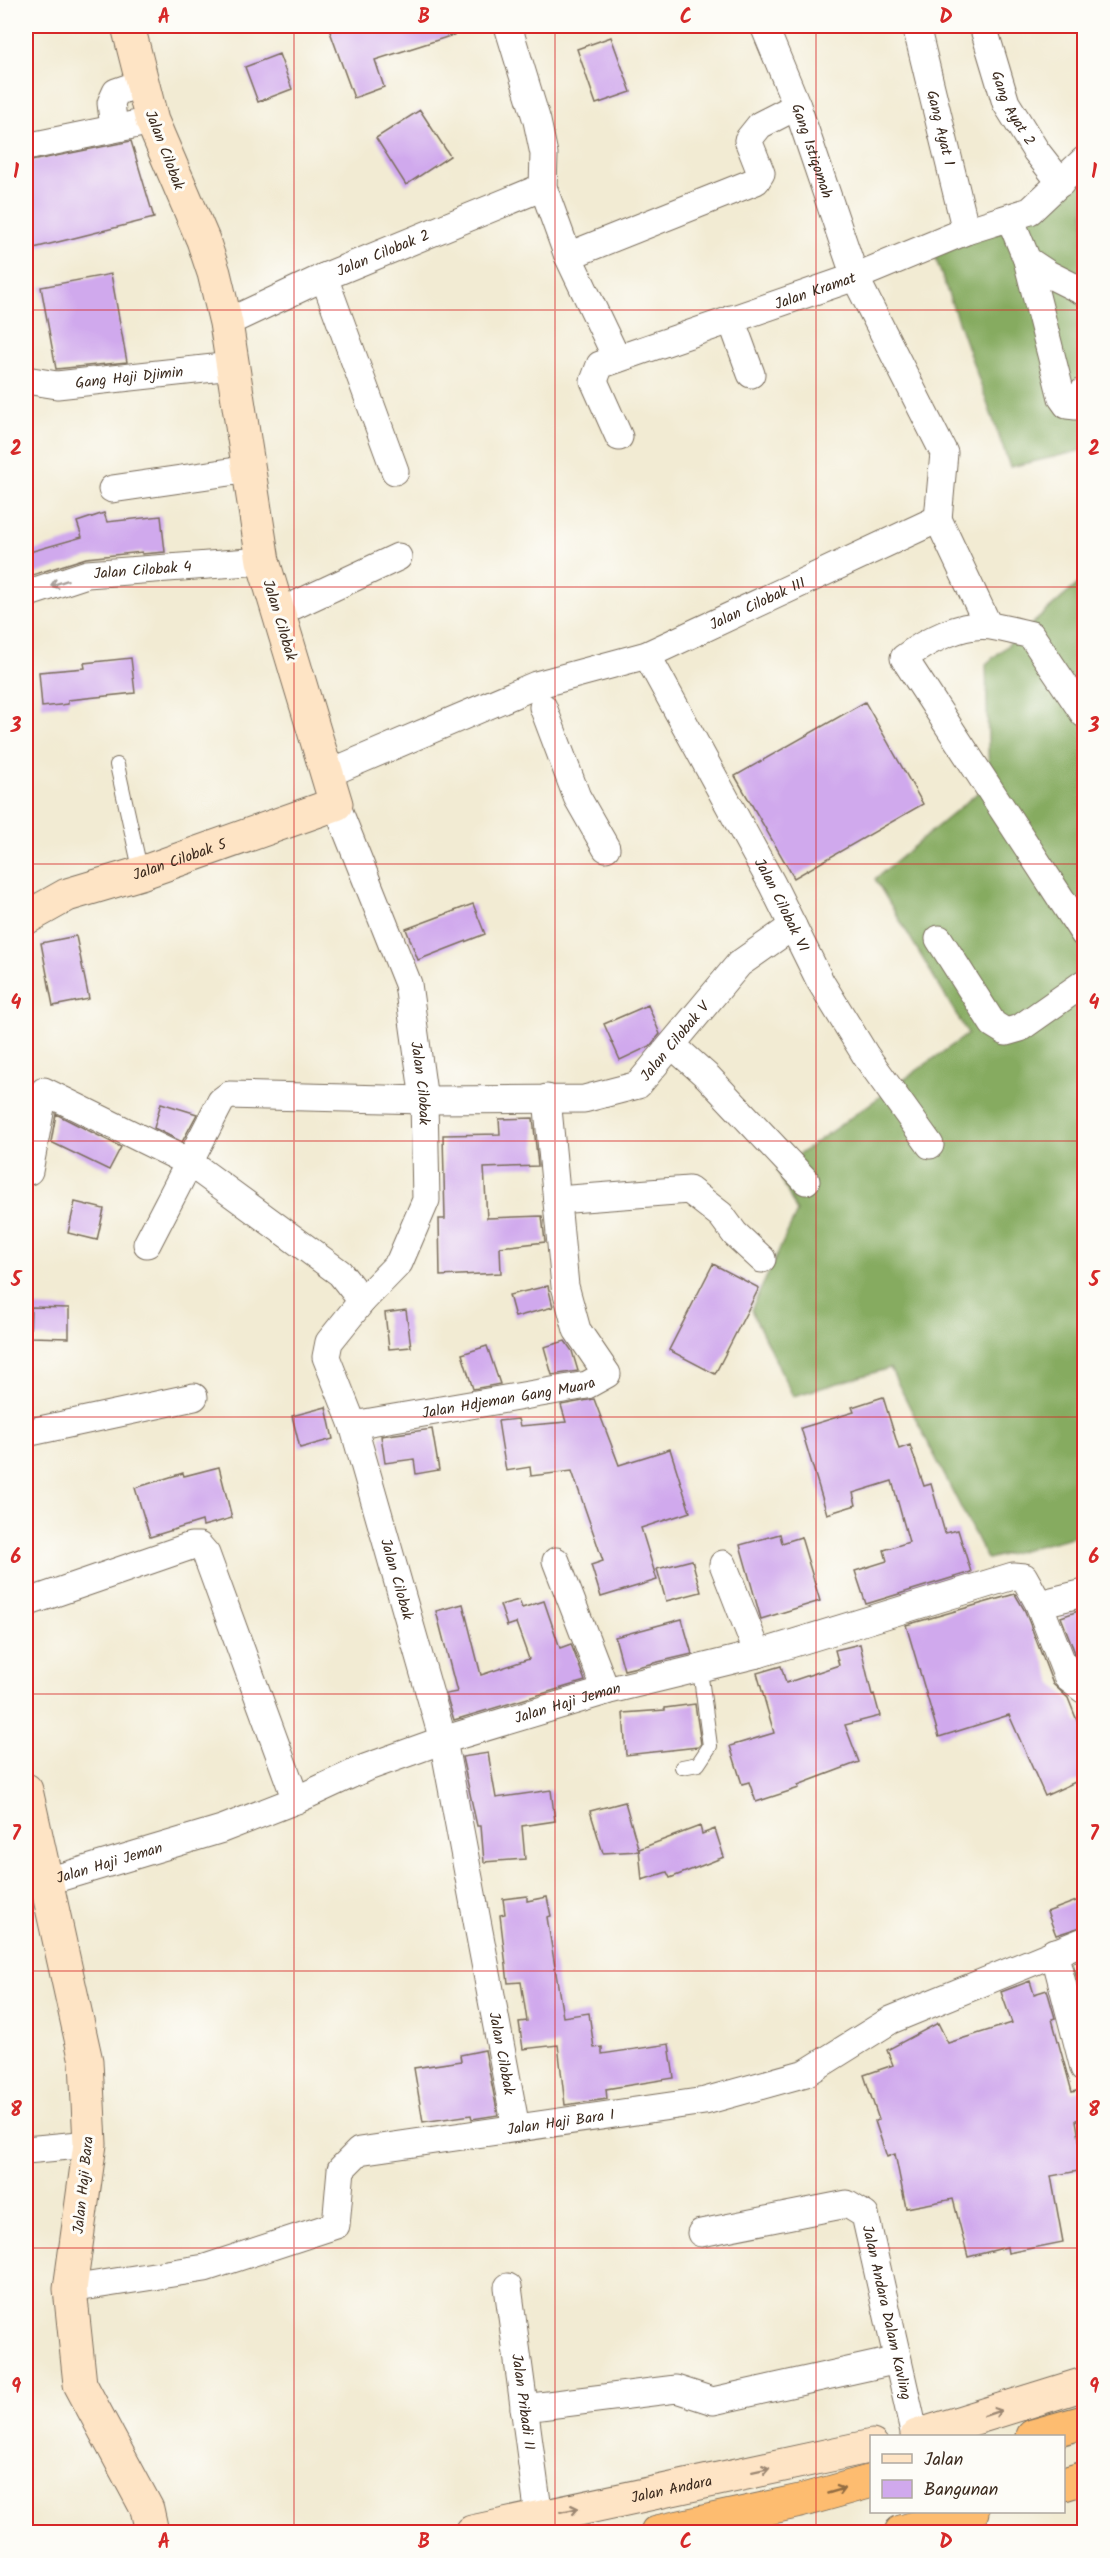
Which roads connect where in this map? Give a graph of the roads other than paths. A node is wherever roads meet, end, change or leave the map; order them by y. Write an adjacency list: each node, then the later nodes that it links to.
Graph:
1 (128, 26): 6 (street, Jalan Cilobak)
2 (508, 26): 13 (street)
3 (764, 26): 7 (street, Gang Istiqomah)
4 (915, 26): 15 (street, Gang Ayat 1)
5 (983, 26): 12 (street, Gang Ayat 2)
6 (142, 83): 8 (street, Jalan Cilobak); 9 (street)
7 (797, 106): 16 (street); 19 (street, Gang Istiqomah)
8 (152, 121): 9 (street); 22 (street, Jalan Cilobak)
9 (114, 128): 10 (street)
10 (26, 147)
11 (1084, 159): 12 (street, Jalan Kramat)
12 (1061, 183): 14 (street, Jalan Kramat)
13 (543, 187): 16 (street); 18 (street, Jalan Cilobak 2)
14 (1010, 218): 15 (street, Jalan Kramat); 17 (street)
15 (966, 231): 19 (street, Jalan Kramat)
16 (568, 256): 23 (street)
17 (1027, 260): 20 (street); 27 (street)
18 (324, 277): 22 (street, Jalan Cilobak 2); 30 (street)
19 (855, 277): 21 (street, Jalan Kramat); 32 (street)
20 (1084, 292)
21 (731, 319): 23 (street, Jalan Kramat); 25 (street)
22 (226, 323): 24 (street, Jalan Cilobak)
23 (617, 358): 28 (street, Jalan Kramat)
24 (232, 366): 26 (street, Gang Haji Djimin); 29 (street, Jalan Cilobak)
25 (751, 374)
26 (26, 380)
27 (1084, 391)
28 (619, 437)
29 (250, 469): 31 (street); 34 (street, Jalan Cilobak)
30 (395, 471)
31 (112, 489)
32 (938, 519): 37 (street); 38 (street, Jalan Cilobak III)
33 (398, 557): 36 (street)
34 (262, 561): 35 (street, Jalan Cilobak 4, one-way to 35); 36 (street, Jalan Cilobak)
35 (26, 594)
36 (278, 613): 42 (street, Jalan Cilobak)
37 (988, 626): 40 (street); 47 (street)
38 (647, 655): 39 (street, Jalan Cilobak III); 46 (street, Jalan Cilobak VI)
39 (539, 694): 42 (street, Jalan Cilobak III); 43 (street)
40 (1084, 714)
41 (117, 765): 44 (lane)
42 (332, 789): 44 (street, Jalan Cilobak 5); 52 (street, Jalan Cilobak)
43 (606, 848)
44 (141, 873): 45 (street, Jalan Cilobak 5)
45 (26, 918)
46 (793, 926): 50 (street, Jalan Cilobak V); 53 (street, Jalan Cilobak VI)
47 (1084, 934)
48 (939, 939): 49 (street)
49 (1084, 983)
50 (672, 1045): 51 (street, Jalan Cilobak V); 56 (street)
51 (547, 1098): 52 (street, Jalan Cilobak V); 57 (street)
52 (424, 1100): 54 (street, Jalan Cilobak V); 60 (street, Jalan Cilobak)
53 (930, 1145)
54 (190, 1163): 55 (street); 58 (street); 60 (street)
55 (26, 1170)
56 (797, 1171)
57 (557, 1200): 59 (street); 62 (street, Jalan Hdjeman Gang Muara)
58 (147, 1244)
59 (762, 1259)
60 (362, 1301): 62 (street, Jalan Cilobak)
61 (194, 1397): 63 (street)
62 (353, 1425): 73 (street, Jalan Cilobak)
63 (26, 1433)
64 (555, 1561): 72 (street)
65 (723, 1564): 69 (street)
66 (1084, 1593): 68 (street)
67 (26, 1603): 76 (street)
68 (1039, 1604): 69 (street, Jalan Haji Jeman); 71 (street)
69 (758, 1654): 70 (street, Jalan Haji Jeman)
70 (700, 1670): 72 (street, Jalan Haji Jeman); 74 (lane)
71 (1084, 1690)
72 (606, 1691): 73 (street, Jalan Haji Jeman)
73 (443, 1740): 76 (street, Jalan Haji Jeman); 81 (street, Jalan Cilobak)
74 (682, 1767)
75 (27, 1800): 77 (street, Jalan Haji Bara)
76 (296, 1800): 77 (street, Jalan Haji Jeman)
77 (48, 1881): 82 (street, Jalan Haji Bara)
78 (1084, 1941): 79 (street, Jalan Haji Bara I)
79 (1054, 1952): 80 (street); 81 (street, Jalan Haji Bara I)
80 (1084, 2068)
81 (516, 2128): 86 (street, Jalan Haji Bara I)
82 (90, 2144): 83 (street); 86 (street, Jalan Haji Bara)
83 (26, 2150)
84 (701, 2233): 87 (street, Jalan Andara Dalam Kavling)
85 (508, 2287): 89 (street, Jalan Pribadi II)
86 (70, 2289): 100 (street, Jalan Haji Bara)
87 (898, 2360): 89 (street); 91 (street, Jalan Andara Dalam Kavling)
88 (1084, 2384): 92 (street, one-way to 88)
89 (524, 2408): 99 (street, Jalan Pribadi II)
90 (1084, 2422): 93 (highway)
91 (916, 2435)
92 (919, 2435)
93 (1037, 2435)
94 (870, 2446): 99 (street, Jalan Andara, one-way to 94)
95 (1084, 2478): 97 (highway)
96 (870, 2482): 102 (highway, one-way to 96)
97 (1065, 2484)
98 (965, 2513): 103 (highway)
99 (539, 2517): 101 (street, Jalan Andara)
100 (152, 2532)
101 (472, 2532)
102 (657, 2532)
103 (901, 2532)

